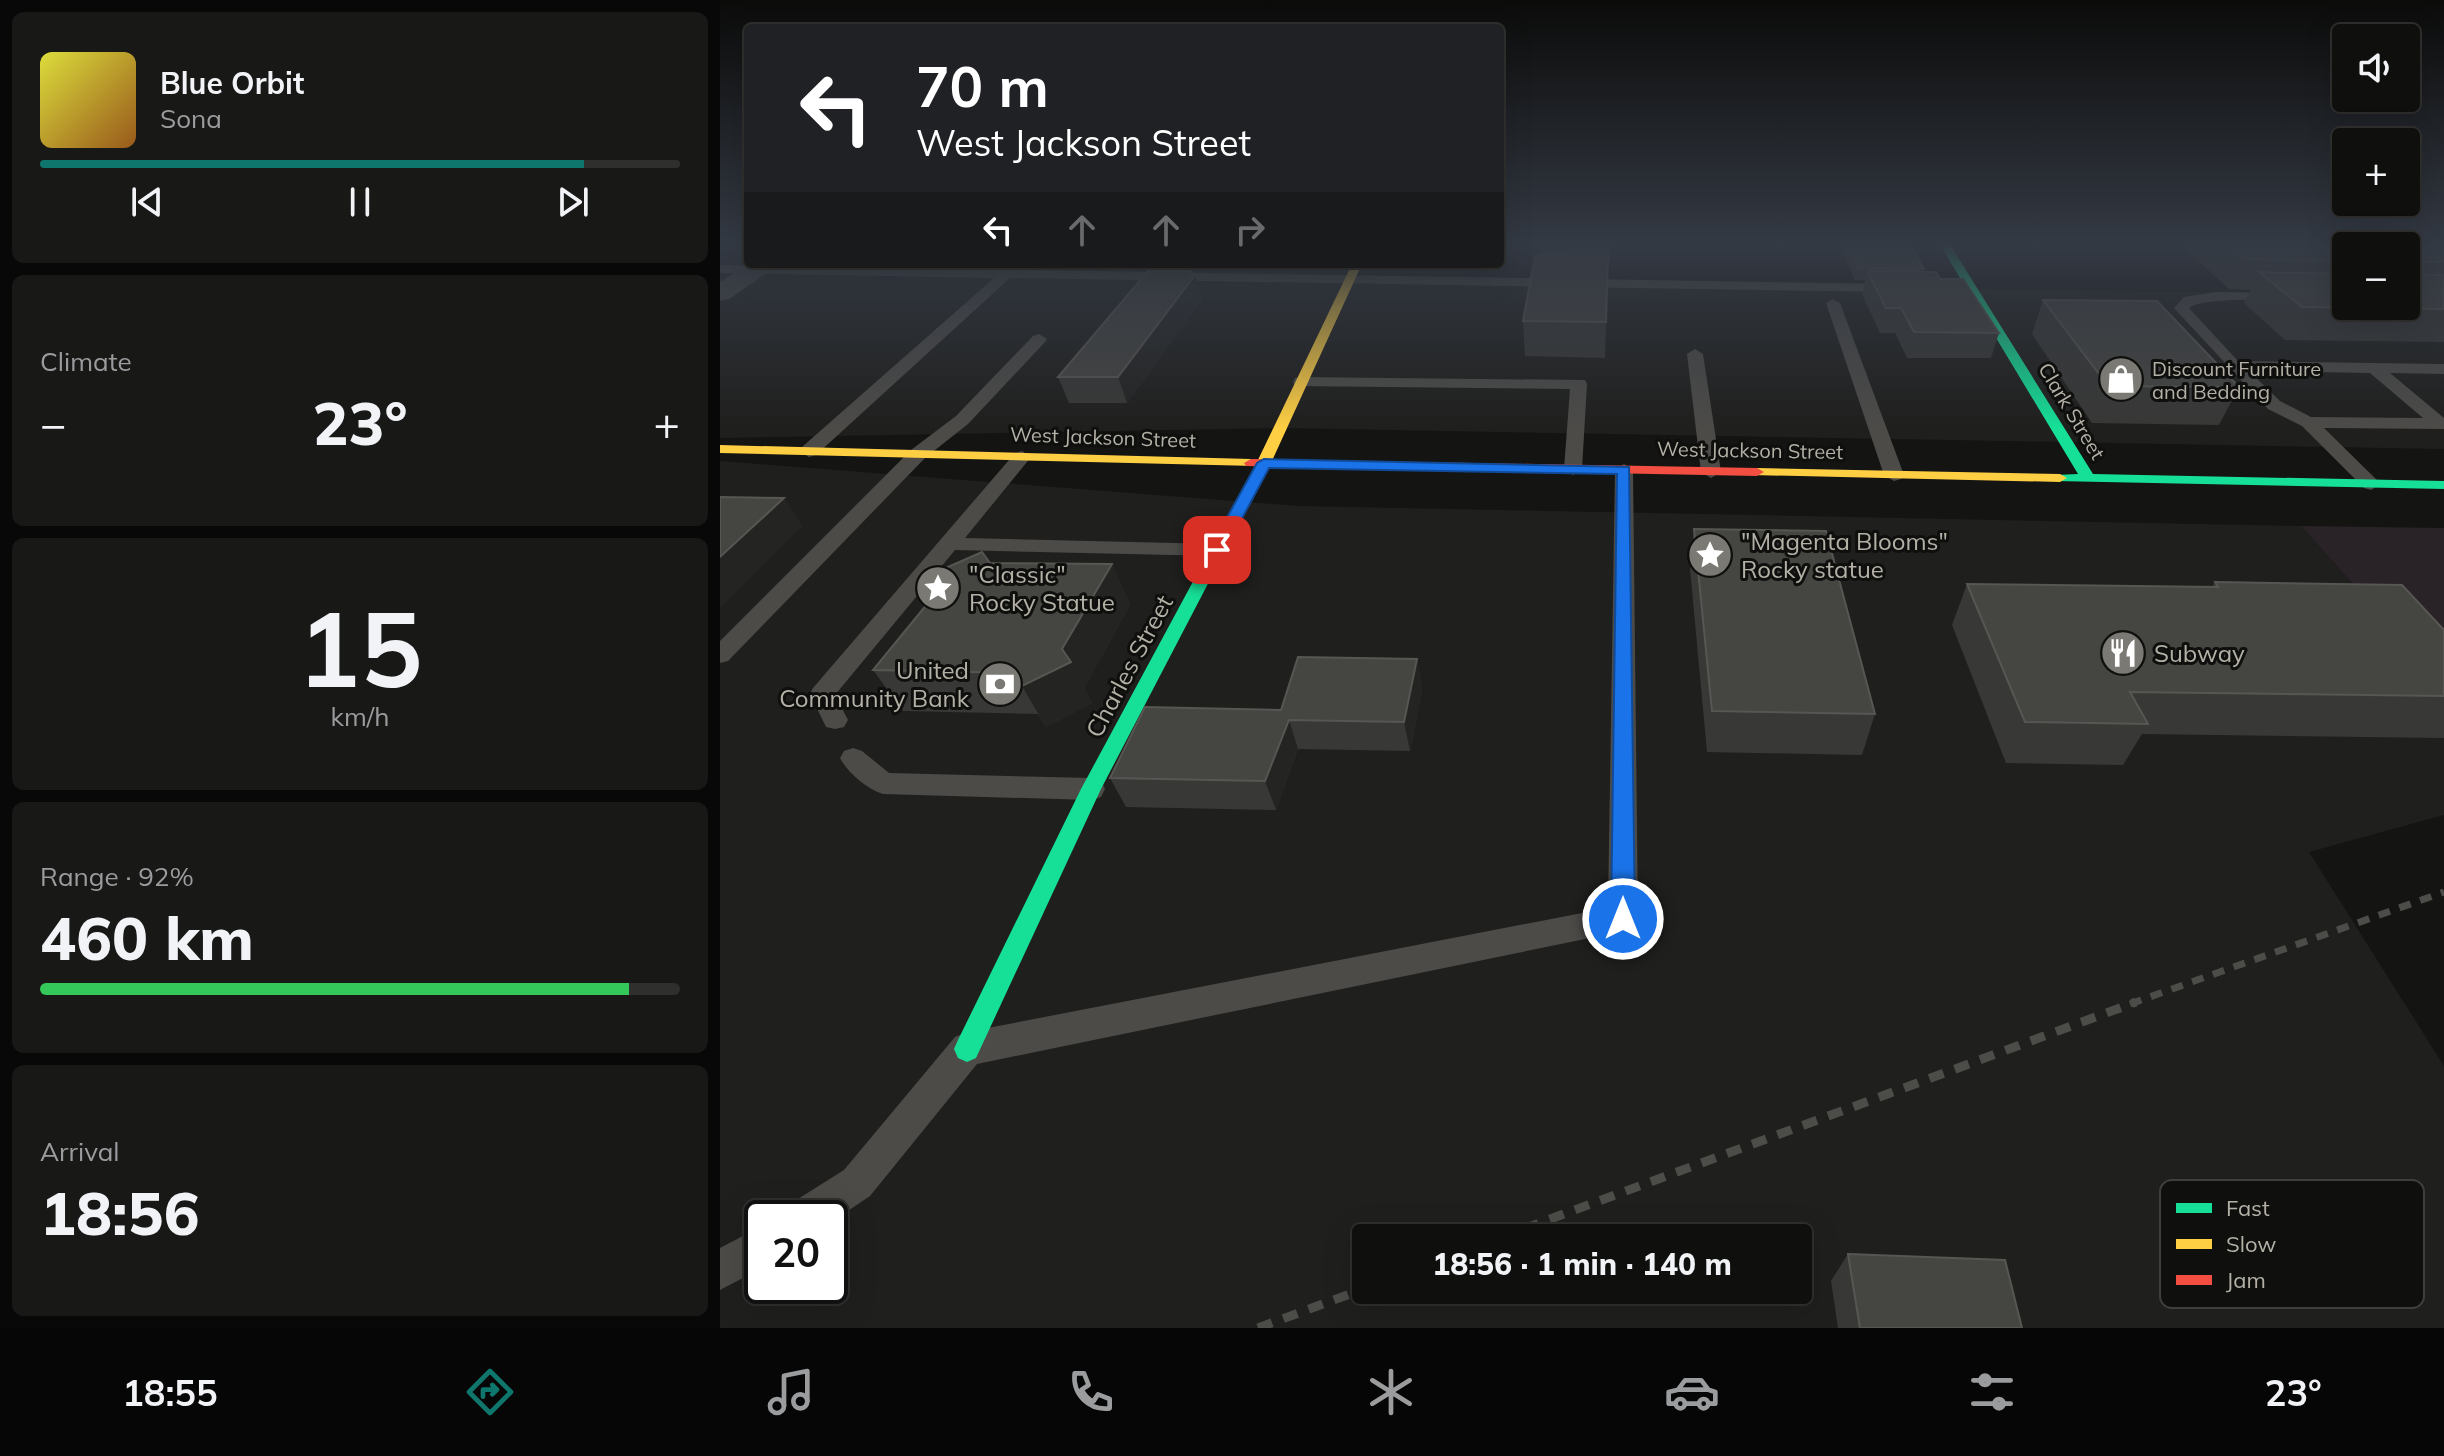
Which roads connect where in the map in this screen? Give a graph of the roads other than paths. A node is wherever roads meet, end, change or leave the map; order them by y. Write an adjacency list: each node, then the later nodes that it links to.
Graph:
1 (973, 305): 15 (lane)
2 (1337, 305): 11 (main road, Charles Street)
3 (1834, 305): 22 (lane)
4 (1974, 305): 23 (main road, Clark Street)
5 (2184, 305): 8 (lane)
6 (1039, 339): 16 (lane)
7 (1695, 354): 21 (lane)
8 (2234, 366): 9 (lane); 12 (lane)
9 (2374, 368): 10 (lane); 13 (lane)
10 (2444, 369)
11 (1301, 382): 18 (main road, Charles Street); 19 (lane)
12 (2308, 422): 13 (lane); 24 (lane)
13 (2442, 424)
14 (720, 449): 15 (main road, West Jackson Street)
15 (809, 451): 16 (main road, West Jackson Street)
16 (918, 454): 17 (main road, West Jackson Street); 28 (lane)
17 (1022, 457): 18 (main road, West Jackson Street); 26 (lane)
18 (1264, 463): 19 (main road, West Jackson Street); 27 (main road, Charles Street)
19 (1573, 469): 20 (main road, West Jackson Street)
20 (1624, 470): 21 (main road, West Jackson Street); 32 (lane)
21 (1711, 472): 22 (main road, West Jackson Street)
22 (1894, 475): 23 (main road, West Jackson Street)
23 (2088, 478): 24 (main road, West Jackson Street)
24 (2371, 484): 25 (main road, West Jackson Street)
25 (2444, 485)
26 (949, 544): 27 (lane); 29 (lane)
27 (1217, 550): 31 (main road, Charles Street)
28 (720, 655)
29 (835, 720)
30 (853, 758): 31 (lane)
31 (1091, 789): 32 (main road, Charles Street)
32 (967, 1049): 33 (lane)
33 (831, 1200)
34 (744, 1256): 35 (lane)
35 (720, 1270)

